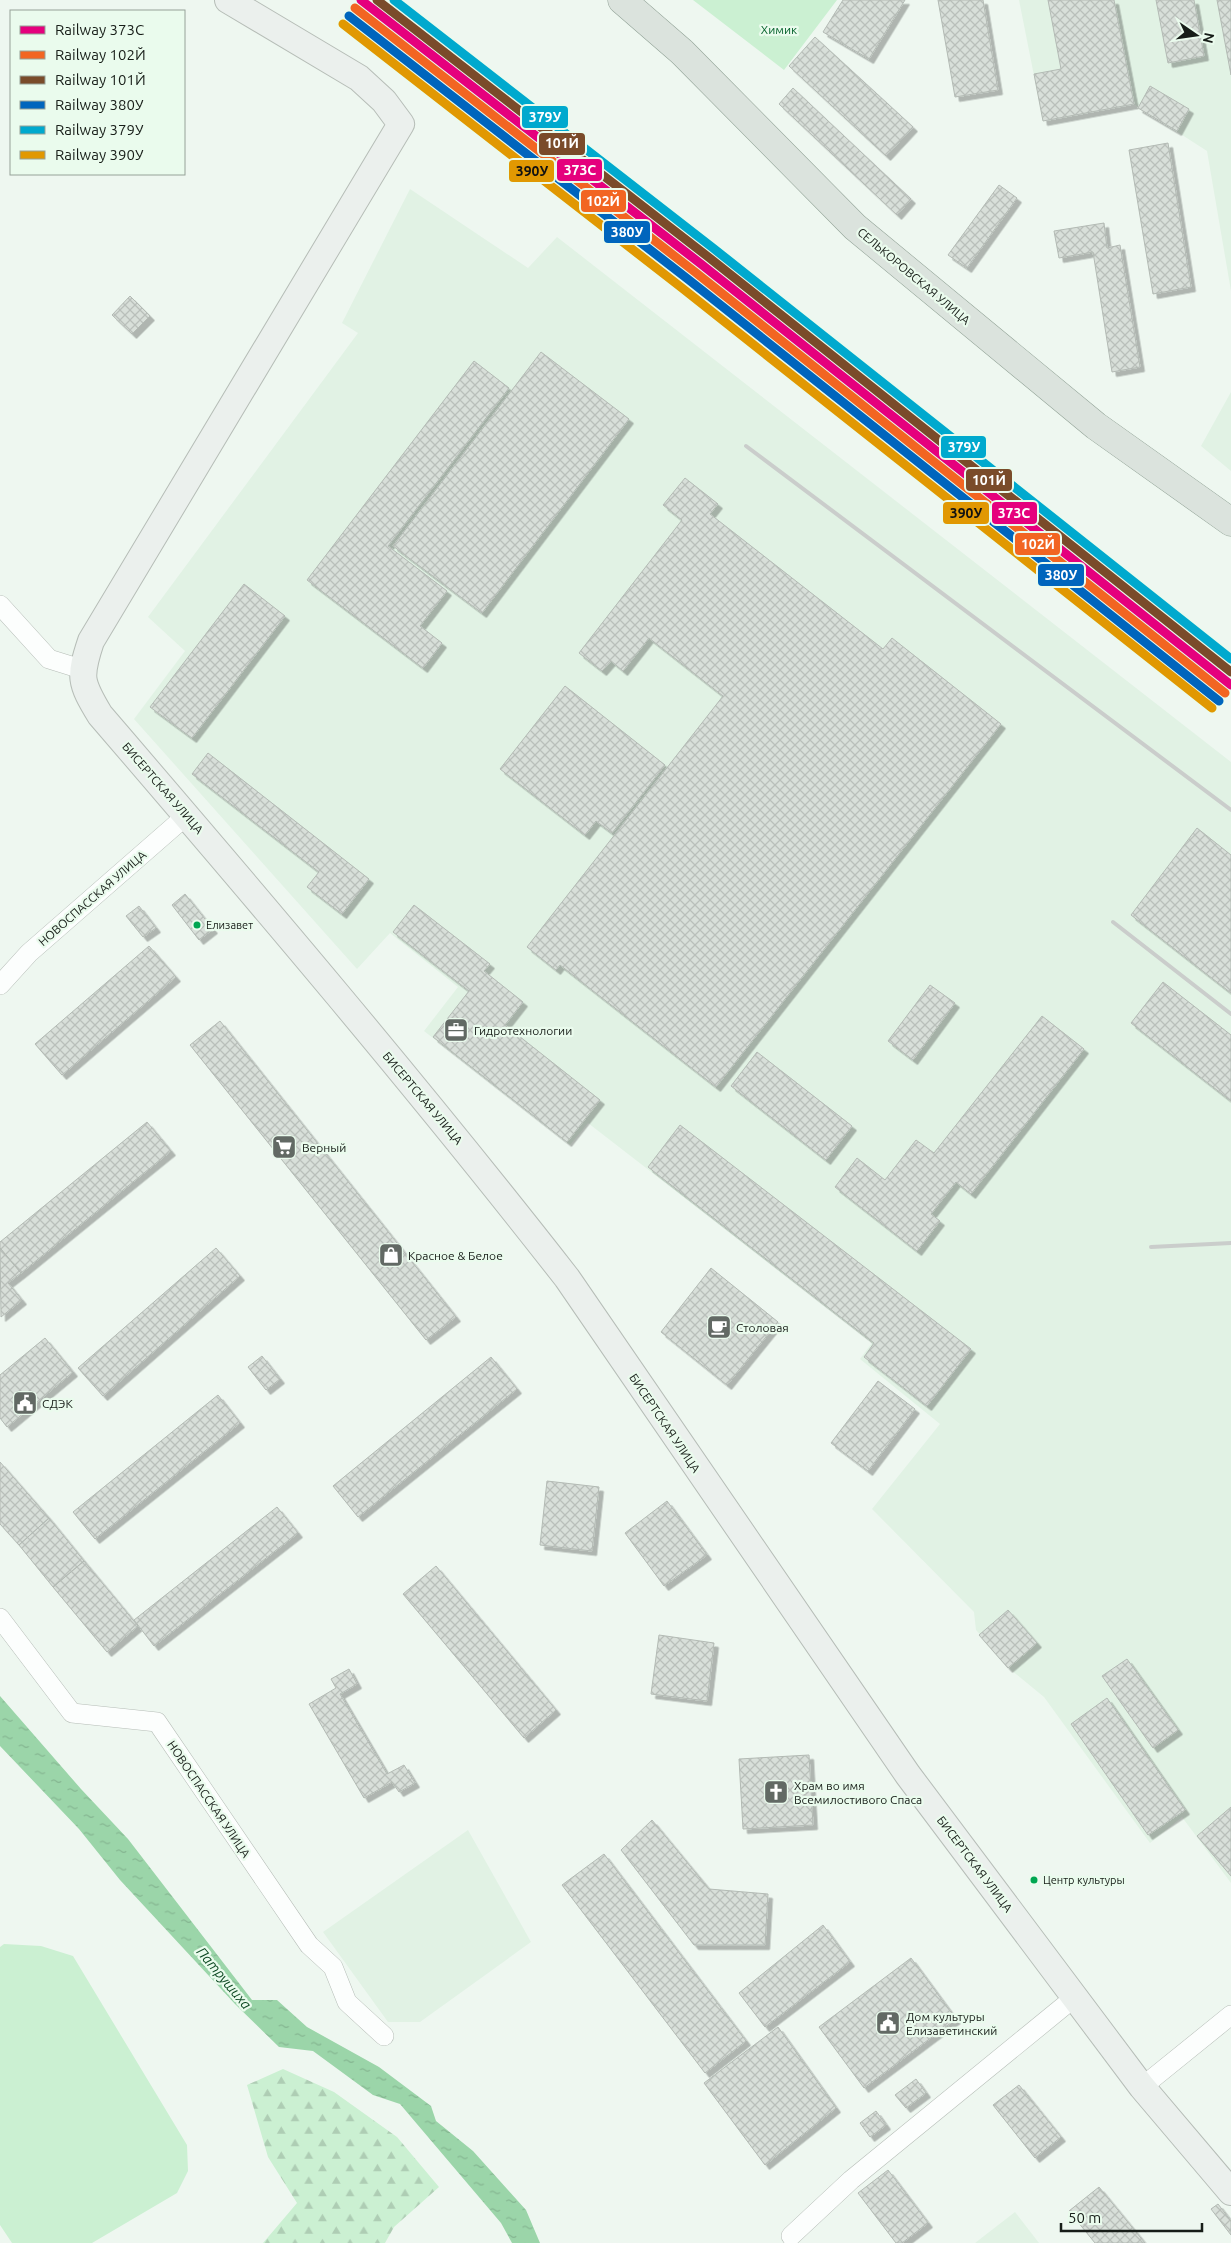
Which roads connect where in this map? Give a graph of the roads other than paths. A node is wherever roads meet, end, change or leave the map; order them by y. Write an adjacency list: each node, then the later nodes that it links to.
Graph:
1 (228, 0): 5 (main road)
2 (622, 0): 3 (main road, СЕЛЬКОРОВСКАЯ УЛИЦА)
3 (1231, 522)
4 (0, 605): 5 (street)
5 (82, 669): 6 (main road, БИСЕРТСКАЯ УЛИЦА)
6 (187, 815): 7 (street, НОВОСПАССКАЯ УЛИЦА); 9 (main road, БИСЕРТСКАЯ УЛИЦА)
7 (0, 984)
8 (0, 1618): 11 (street, НОВОСПАССКАЯ УЛИЦА)
9 (1075, 1997): 12 (main road, БИСЕРТСКАЯ УЛИЦА); 14 (street)
10 (1231, 2015): 12 (street)
11 (384, 2036)
12 (1142, 2087): 13 (main road, БИСЕРТСКАЯ УЛИЦА)
13 (1231, 2192)
14 (791, 2236)

